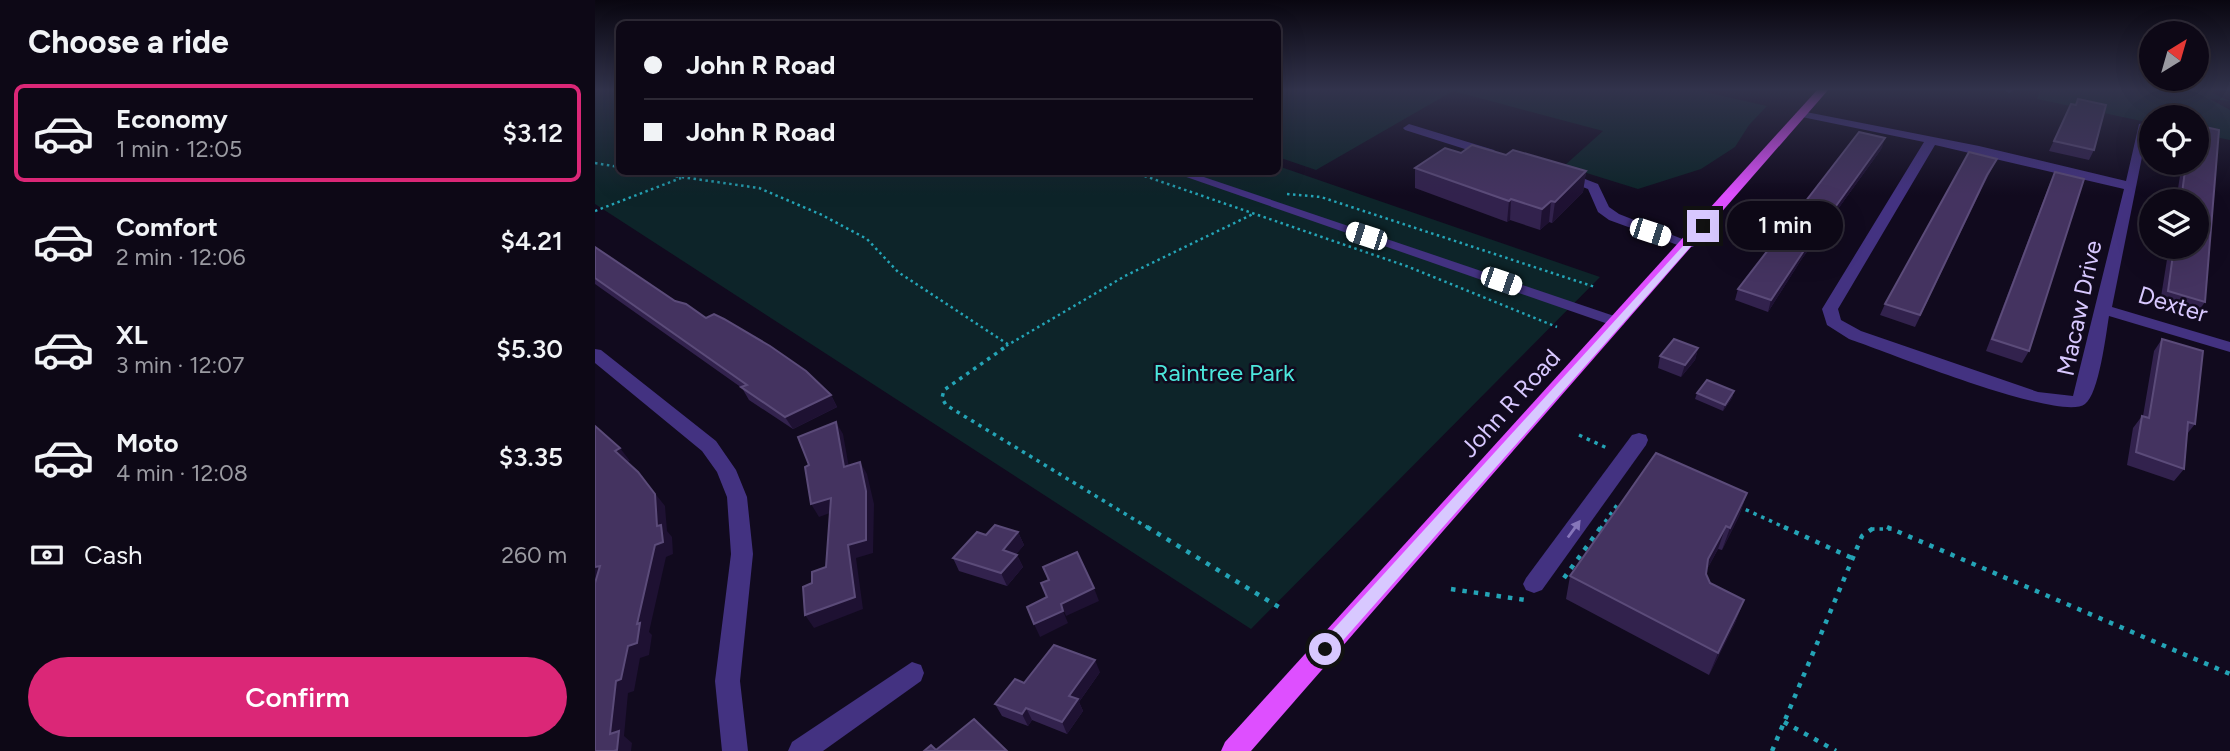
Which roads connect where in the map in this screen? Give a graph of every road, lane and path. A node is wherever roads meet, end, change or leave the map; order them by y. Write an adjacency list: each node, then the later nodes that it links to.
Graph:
1 (1792, 124): 18 (main road, John R Road)
2 (1849, 124): 4 (street)
3 (1409, 128): 6 (street)
4 (1931, 141): 14 (street); 20 (street, Macaw Drive)
5 (2139, 147): 14 (street, Macaw Drive)
6 (1503, 157)
7 (595, 163): 8 (path)
8 (616, 166)
9 (1550, 171): 18 (street)
10 (664, 175): 13 (path)
11 (1142, 175): 17 (path)
12 (1187, 175): 21 (street)
13 (683, 178): 16 (path); 23 (path)
14 (2129, 186): 20 (street, Macaw Drive)
15 (1283, 193): 19 (path)
16 (595, 211)
17 (1254, 214): 22 (path); 23 (path)
18 (1688, 244): 21 (main road, John R Road)
19 (1595, 287)
20 (2102, 309): 24 (street, Dexter)
21 (1617, 322): 37 (main road, John R Road)
22 (1557, 327)
23 (1009, 345): 31 (path)
24 (2230, 346)
25 (595, 354): 35 (street)
26 (1579, 435): 27 (path)
27 (1633, 448): 30 (street, one-way to 27)
28 (1731, 503): 29 (path)
29 (1853, 558): 33 (path); 34 (path)
30 (1534, 584)
31 (1283, 609)
32 (912, 673): 36 (street)
33 (2230, 674)
34 (1784, 722): 38 (path); 39 (path)
35 (735, 751)
36 (801, 751)
37 (1234, 751)
38 (1772, 751)
39 (1836, 751)

